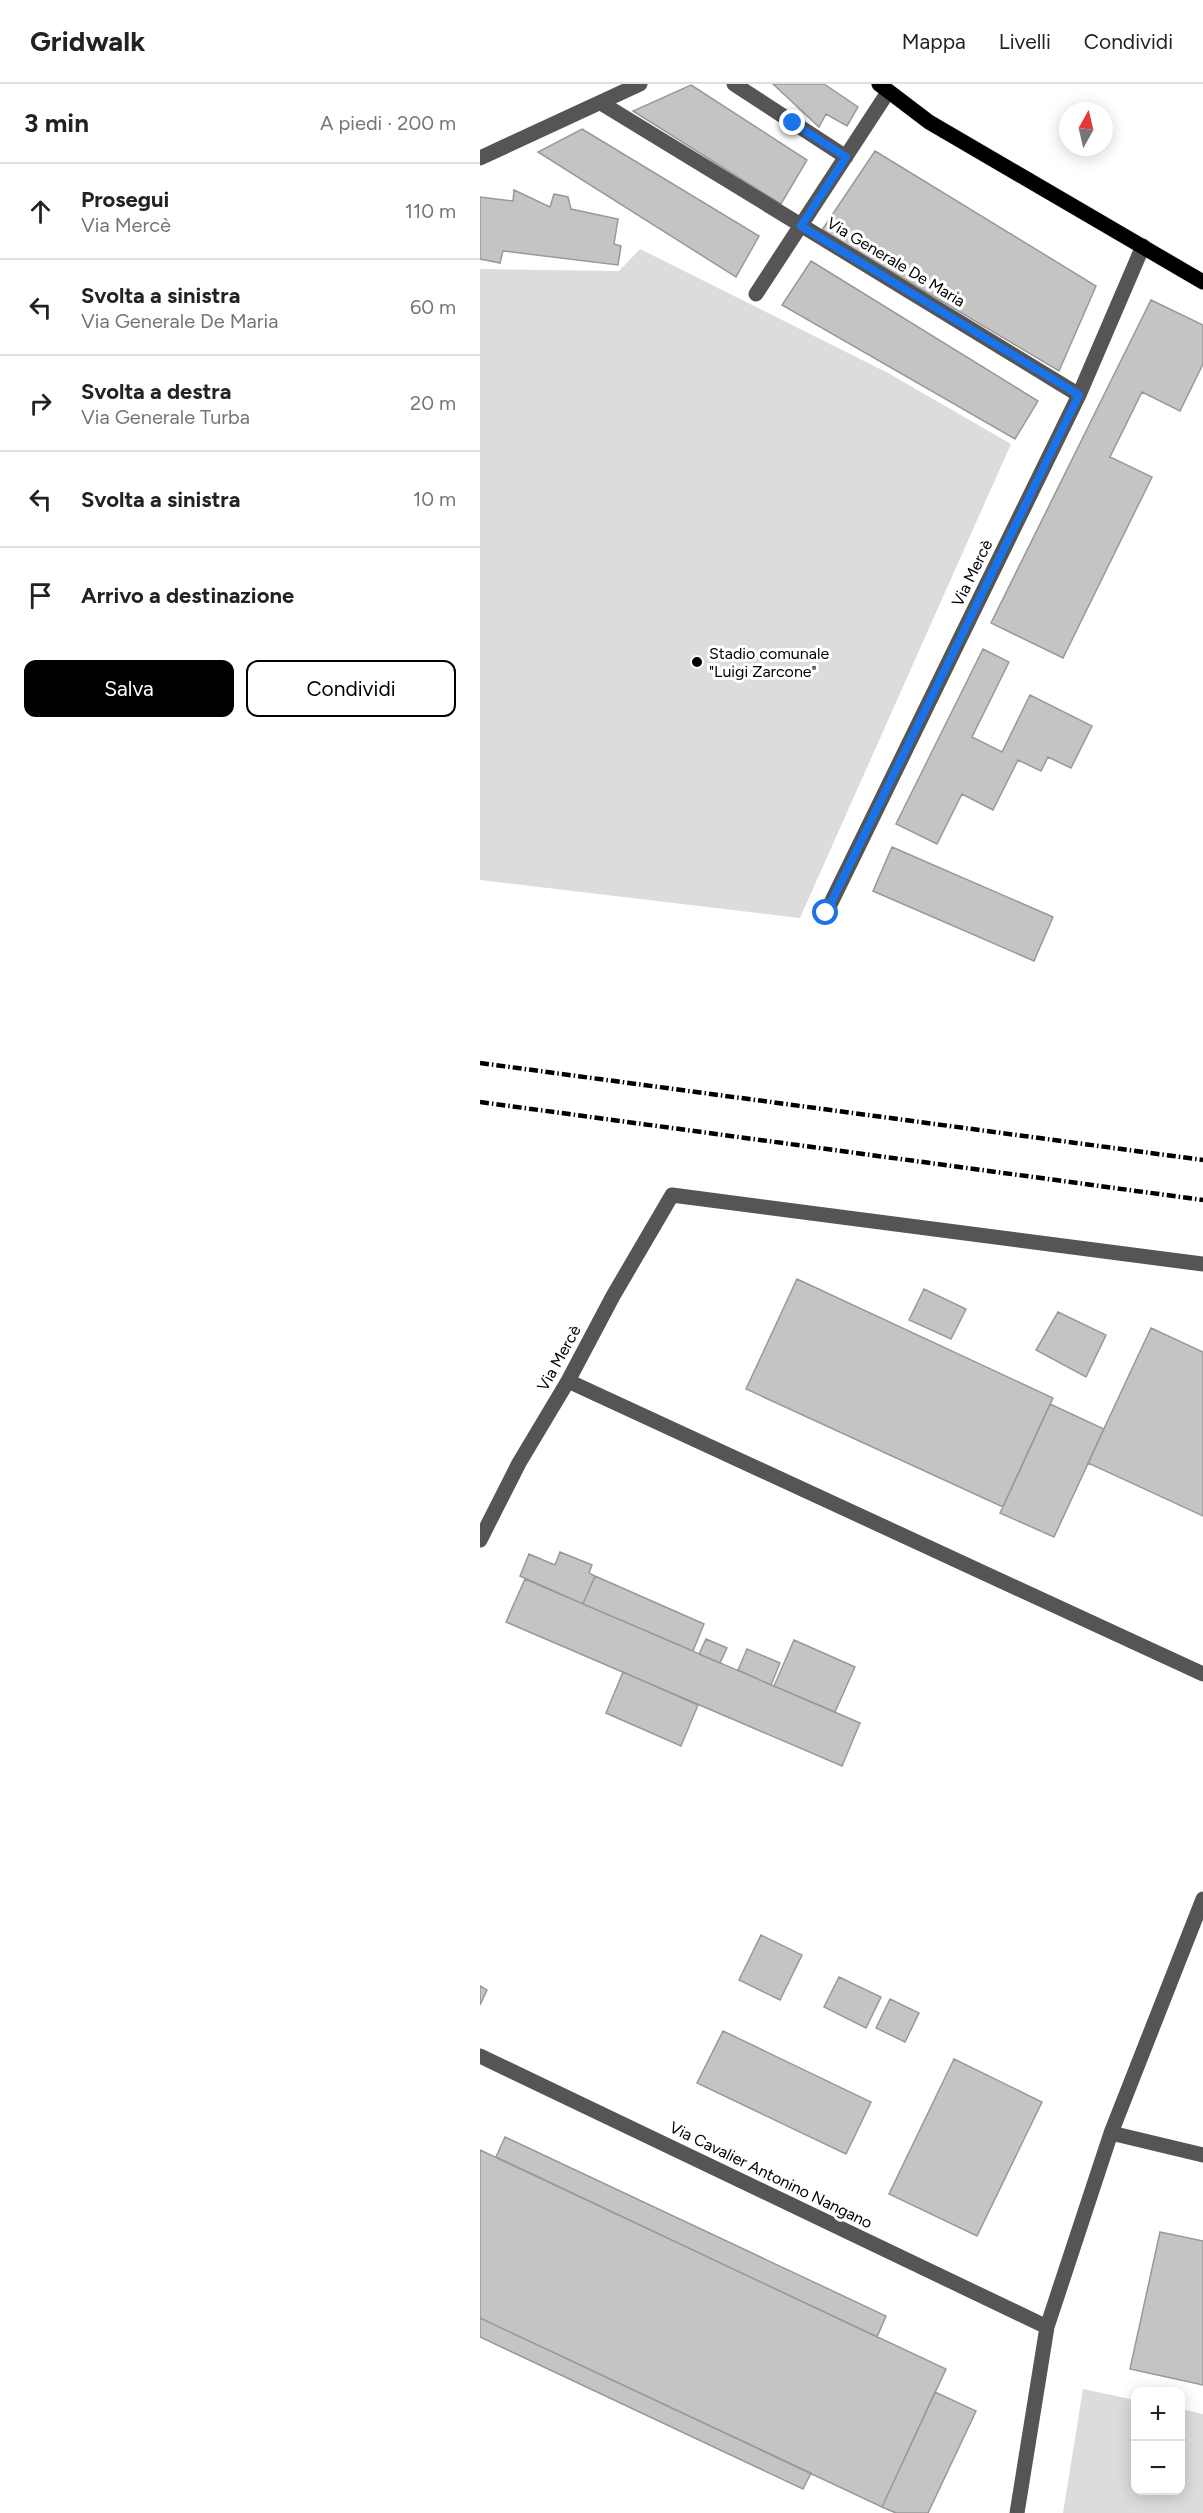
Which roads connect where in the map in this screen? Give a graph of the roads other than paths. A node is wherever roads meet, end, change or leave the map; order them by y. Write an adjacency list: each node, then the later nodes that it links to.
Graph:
1 (640, 84): 4 (street)
2 (734, 84): 5 (street)
3 (884, 88): 5 (street); 8 (main road)
4 (601, 104): 6 (street); 7 (street, Via Generale De Maria)
5 (846, 157): 7 (street)
6 (480, 158)
7 (801, 226): 10 (street); 11 (street, Via Generale De Maria)
8 (1143, 246): 9 (main road); 11 (street, Via Mercè)
9 (1203, 282)
10 (756, 294)
11 (1079, 395): 12 (street, Via Mercè)
12 (826, 913)
13 (1203, 1264): 14 (street, Via Mercè)
14 (568, 1381): 15 (street, Via Mercè); 16 (street)
15 (480, 1540)
16 (1203, 1674)
17 (1203, 1899): 19 (street)
18 (480, 2056): 21 (street, Via Cavalier Antonino Nangano)
19 (1111, 2133): 20 (street); 21 (street)
20 (1203, 2155)
21 (1047, 2327): 22 (street)
22 (1017, 2513)

